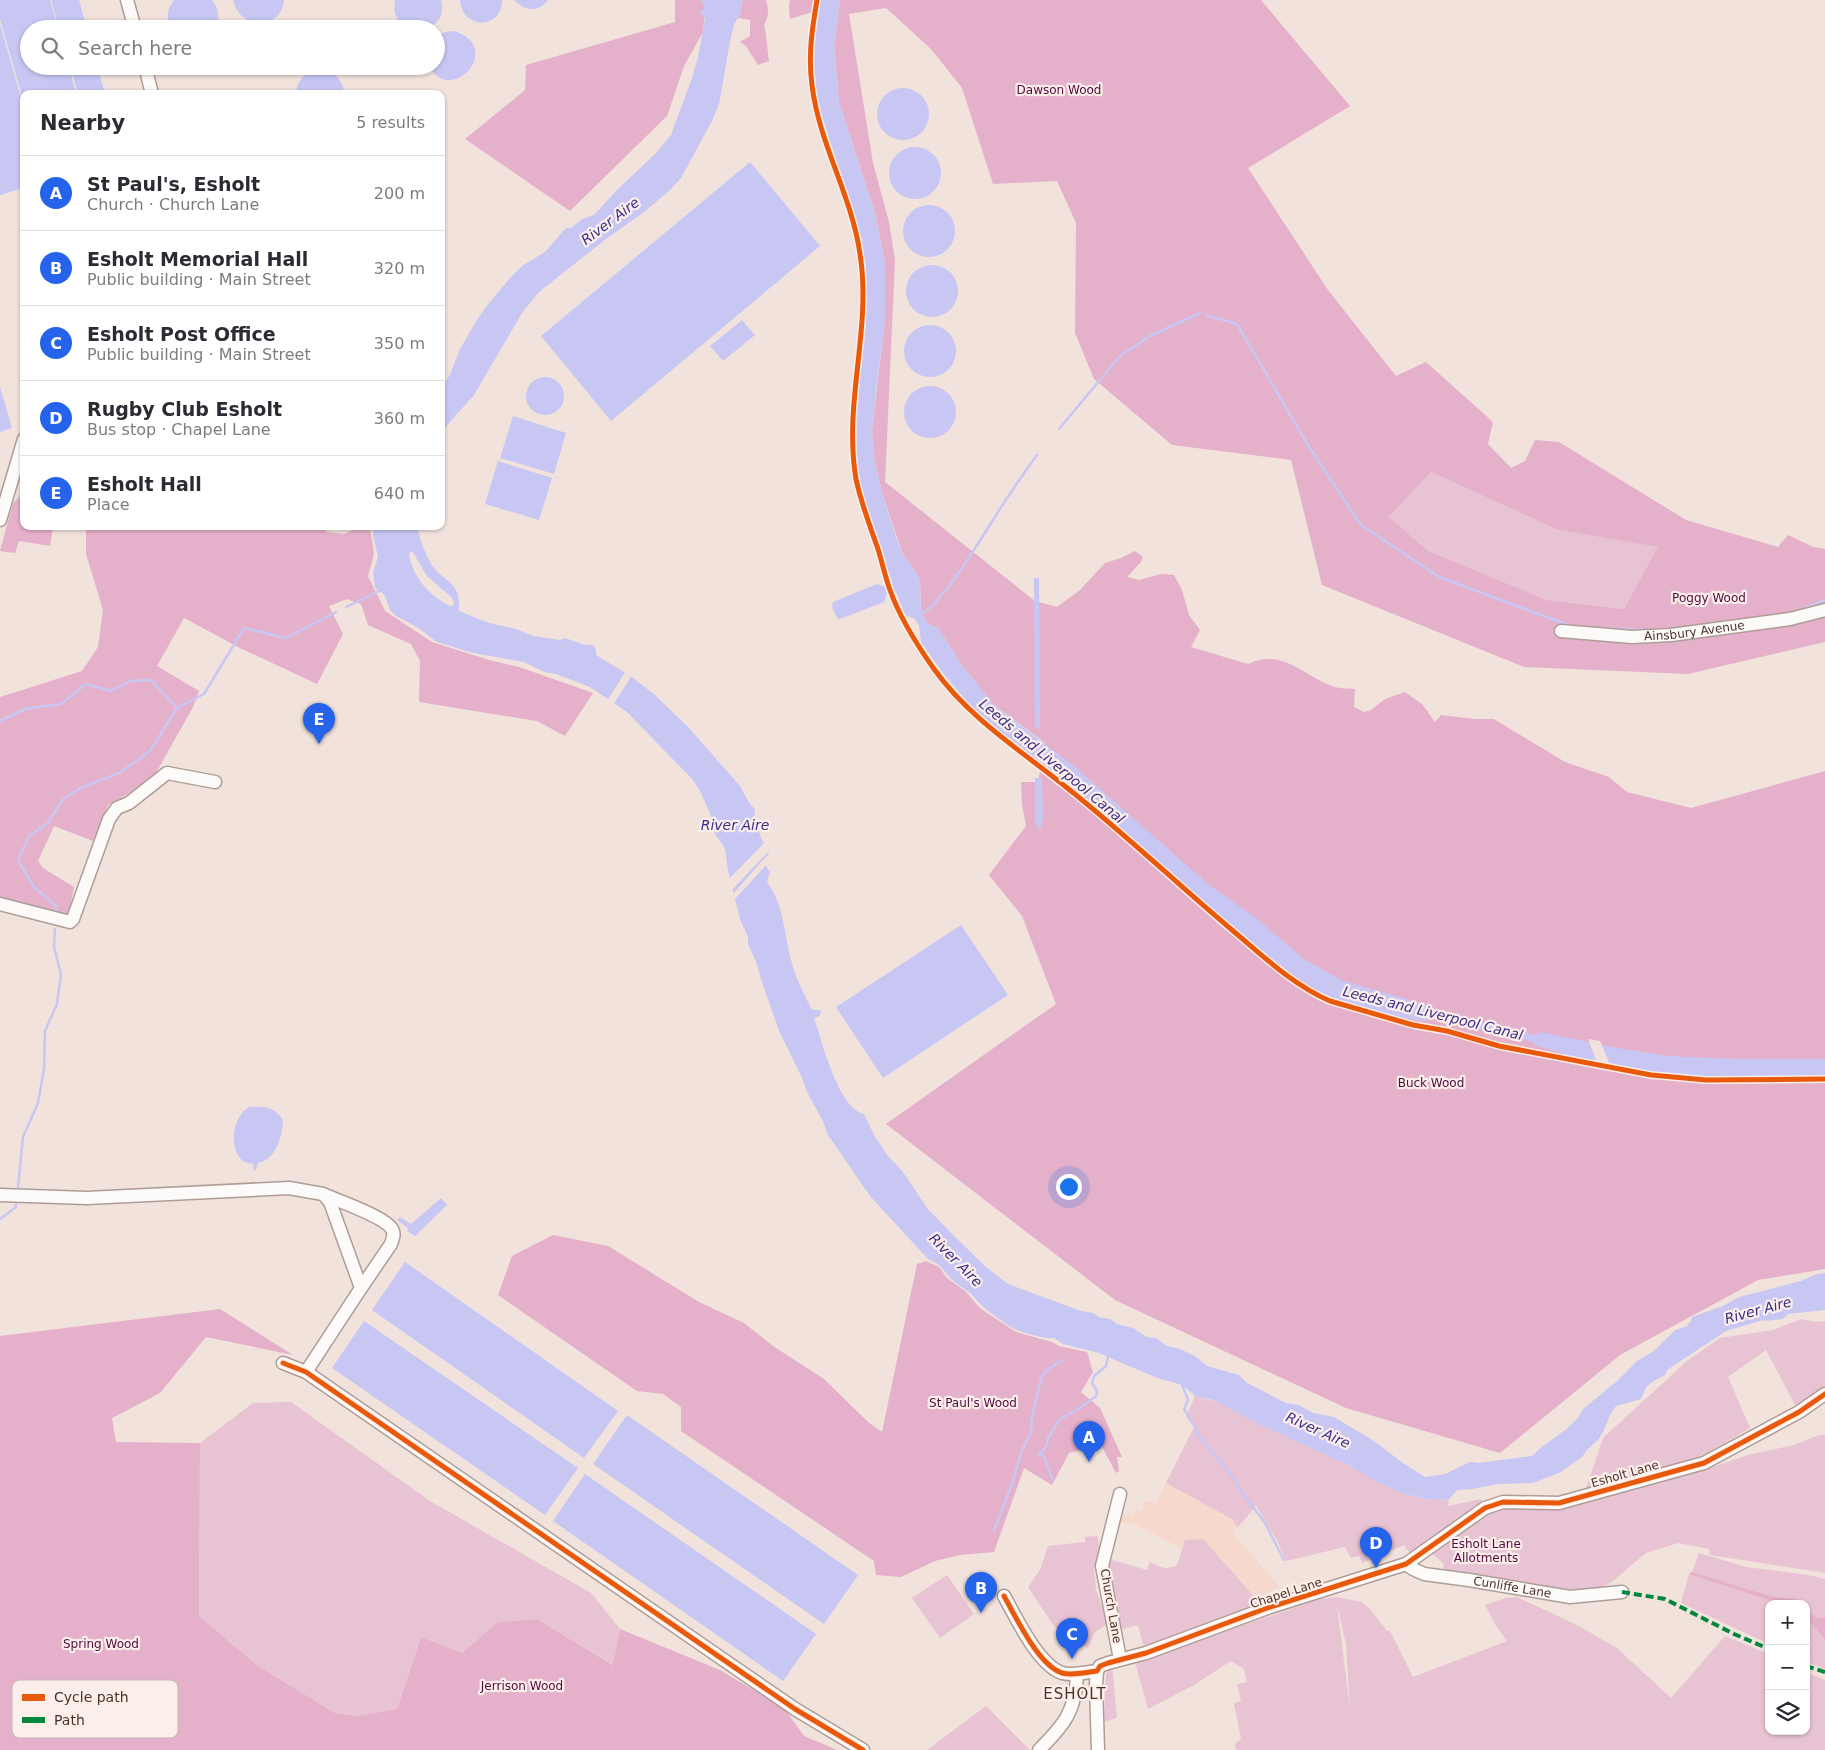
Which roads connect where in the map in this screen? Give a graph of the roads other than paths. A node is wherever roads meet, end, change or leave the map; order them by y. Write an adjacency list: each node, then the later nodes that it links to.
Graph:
1 (127, 0): 2 (street)
2 (133, 20)
3 (147, 75): 4 (street)
4 (151, 90)
5 (20, 468): 6 (street)
6 (0, 520)
7 (1825, 610): 8 (street, Ainsbury Avenue)
8 (1561, 631)
9 (215, 782): 10 (street)
10 (0, 904)
11 (323, 1194): 12 (street); 13 (street); 13 (street)
12 (0, 1196)
13 (361, 1288): 15 (street)
14 (283, 1363): 15 (street)
15 (306, 1372): 25 (street)
16 (1825, 1394): 18 (street, Esholt Lane)
17 (1115, 1503): 22 (street, Church Lane)
18 (1427, 1549): 19 (street, Chapel Lane)
19 (1406, 1564): 20 (street, Cunliffe Lane); 22 (street, Chapel Lane)
20 (1622, 1592)
21 (1004, 1596): 24 (street)
22 (1120, 1659): 23 (street, Chapel Lane)
23 (1097, 1671): 24 (street, Chapel Lane); 27 (street)
24 (1077, 1674): 26 (street)
25 (863, 1750)
26 (1039, 1750)
27 (1098, 1750)

